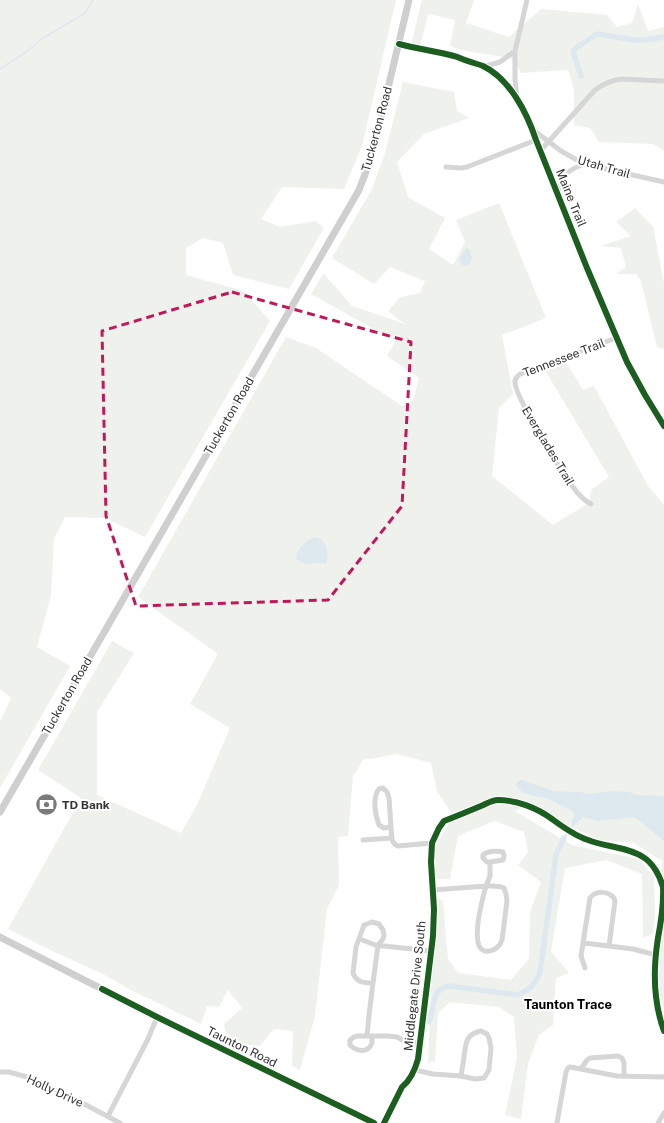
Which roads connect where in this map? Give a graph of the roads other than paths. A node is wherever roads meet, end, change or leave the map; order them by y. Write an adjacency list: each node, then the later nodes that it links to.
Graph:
1 (410, 0): 3 (main road, Tuckerton Road)
2 (527, 0): 4 (street)
3 (399, 44): 5 (street, Maine Trail); 20 (main road, Tuckerton Road)
4 (515, 52): 5 (street); 7 (street)
5 (483, 67): 7 (street, Maine Trail)
6 (664, 81): 10 (street)
7 (517, 99): 8 (street, Maine Trail)
8 (532, 129): 9 (street, Maine Trail); 10 (street, Utah Trail)
9 (536, 140): 11 (street, Maine Trail); 13 (street)
10 (548, 142): 11 (street); 12 (street, Utah Trail)
11 (541, 150): 15 (street, Maine Trail)
12 (584, 164): 14 (street, Utah Trail); 15 (street)
13 (446, 167)
14 (664, 182)
15 (557, 192): 16 (street, Maine Trail)
16 (616, 338): 17 (street, Tennessee Trail); 18 (street, Maine Trail)
17 (515, 382): 19 (street, Everglades Trail)
18 (664, 426)
19 (590, 504)
20 (0, 812)
21 (391, 827): 21 (street); 22 (street)
22 (392, 838): 23 (street); 24 (street)
23 (364, 840)
24 (432, 843): 27 (street, Middlegate Drive South); 34 (street)
25 (490, 862): 26 (street)
26 (486, 886): 26 (street); 27 (street)
27 (433, 890): 33 (street, Middlegate Drive South)
28 (0, 937): 37 (main road, Taunton Road)
29 (360, 939): 31 (street); 31 (street); 36 (street)
30 (584, 943): 32 (street); 32 (street); 35 (street)
31 (378, 945): 33 (street); 36 (street)
32 (609, 946): 34 (street)
33 (431, 951): 39 (street, Middlegate Drive South)
34 (656, 955): 38 (street)
35 (585, 968)
36 (374, 983): 39 (street)
37 (157, 1017): 47 (street); 49 (main road, Taunton Road)
38 (664, 1029)
39 (420, 1043): 41 (street, Middlegate Drive South)
40 (581, 1068): 44 (street); 44 (street); 51 (street)
41 (415, 1070): 43 (street); 50 (street, Middlegate Drive South)
42 (0, 1072): 47 (street, Holly Drive)
43 (461, 1076): 43 (street)
44 (624, 1076): 45 (street)
45 (664, 1077)
46 (664, 1113): 52 (street)
47 (108, 1116): 48 (street, Holly Drive)
48 (120, 1123)
49 (374, 1123)
50 (384, 1123)
51 (557, 1123)
52 (658, 1123)

